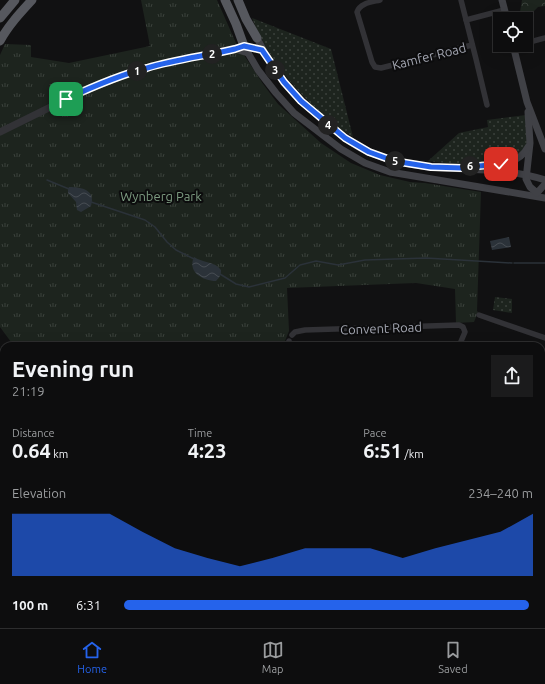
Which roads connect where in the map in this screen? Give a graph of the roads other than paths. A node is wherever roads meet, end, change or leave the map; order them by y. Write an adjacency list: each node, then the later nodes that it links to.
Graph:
1 (15, 0): 9 (highway)
2 (32, 0): 15 (highway)
3 (225, 0): 17 (highway)
4 (238, 0): 10 (highway)
5 (380, 0): 16 (street, Kamfer Road)
6 (461, 0): 11 (street)
7 (502, 0): 8 (main road)
8 (504, 10): 11 (street)
9 (0, 18)
10 (246, 20): 12 (highway); 17 (highway)
11 (466, 20): 16 (street)
12 (257, 38): 18 (main road)
13 (545, 38): 14 (street)
14 (533, 41)
15 (0, 42)
16 (472, 45): 21 (street)
17 (242, 49): 18 (main road); 22 (street); 29 (main road)
18 (262, 50): 25 (main road)
19 (516, 52): 20 (main road)
20 (527, 102): 23 (main road); 24 (main road)
21 (487, 105)
22 (0, 132)
23 (530, 143): 25 (main road); 26 (main road)
24 (545, 149)
25 (462, 168): 26 (main road)
26 (526, 175): 27 (main road); 30 (main road)
27 (545, 180)
28 (545, 184): 30 (main road)
29 (507, 192): 30 (main road); 32 (main road)
30 (537, 193): 31 (main road)
31 (545, 194)
32 (545, 198)
33 (479, 315): 35 (street)
34 (292, 335): 36 (street, Convent Road)
35 (545, 338)
36 (461, 342)

